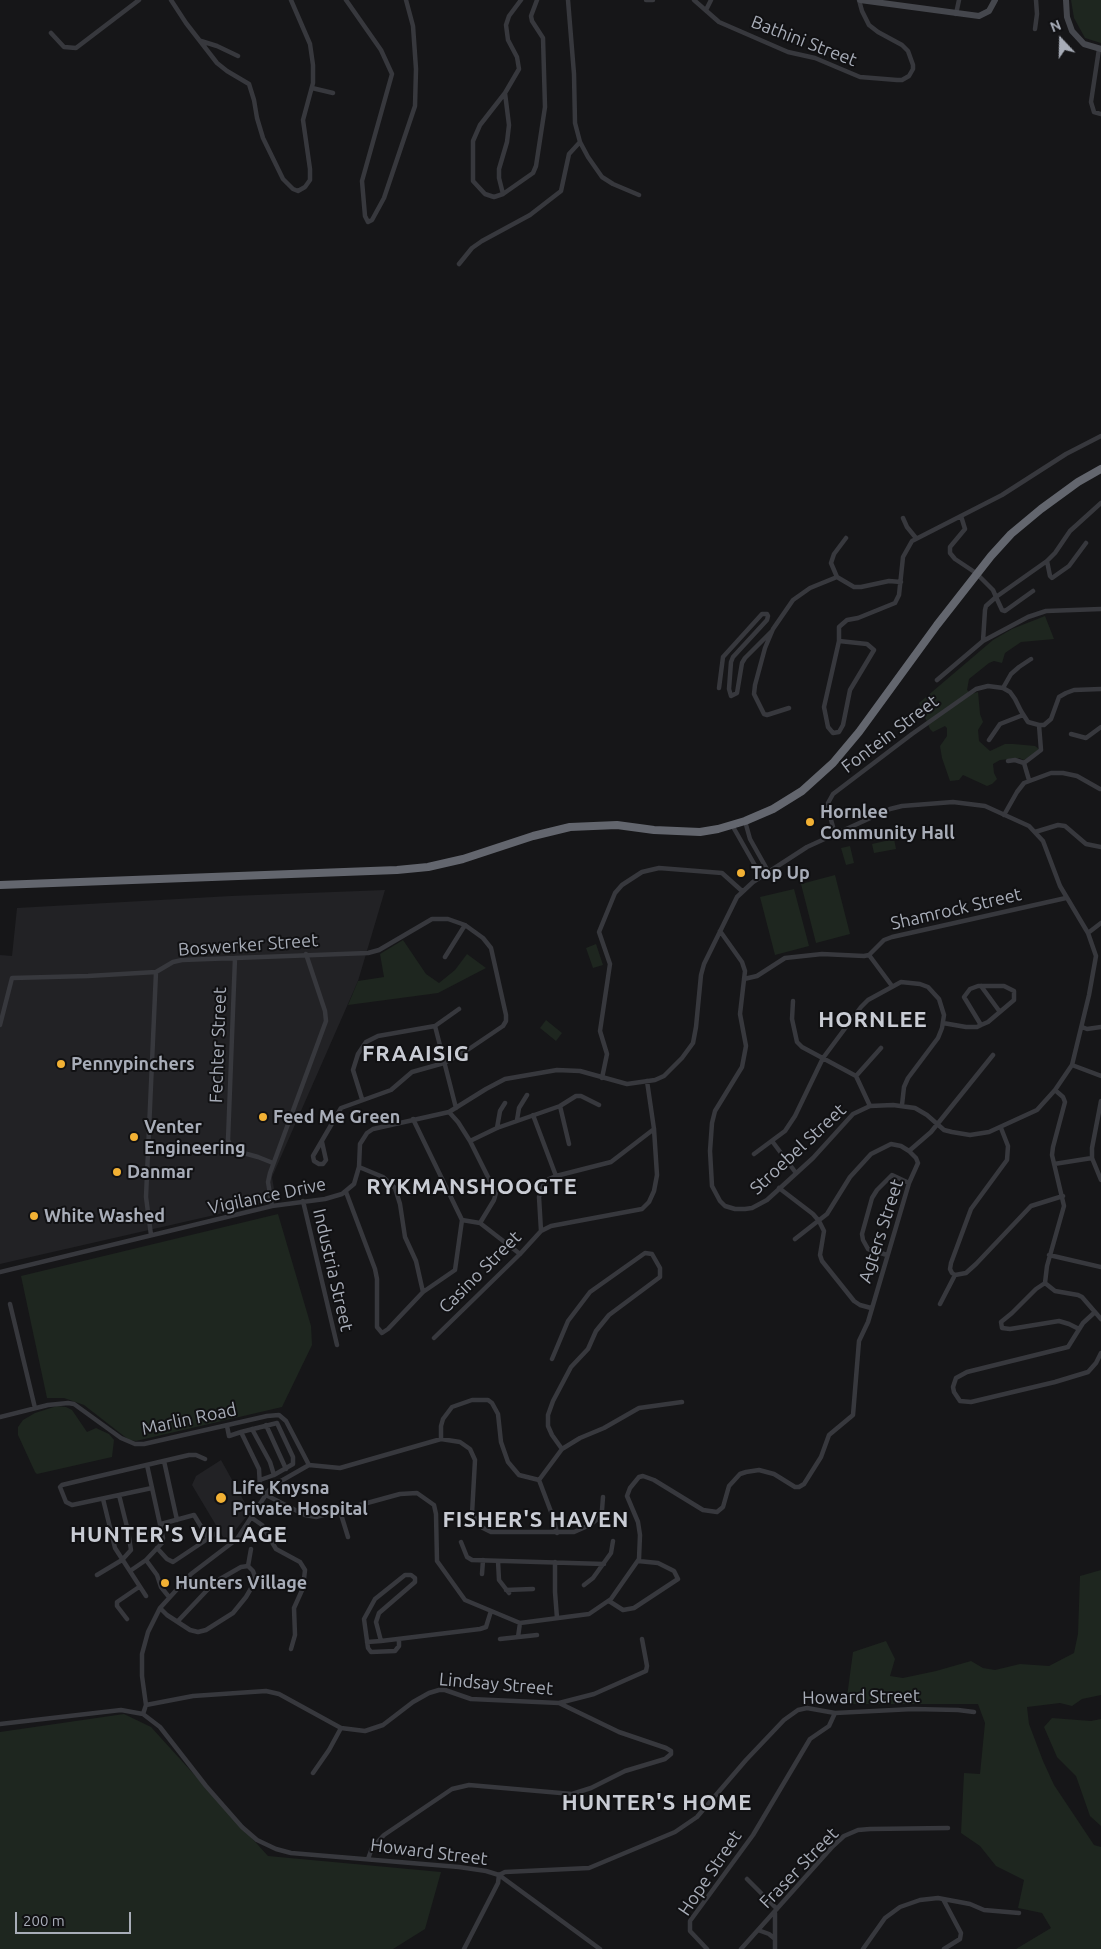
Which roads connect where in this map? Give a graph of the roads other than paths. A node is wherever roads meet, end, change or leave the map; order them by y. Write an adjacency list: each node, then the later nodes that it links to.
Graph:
1 (139, 0): 21 (street)
2 (172, 0): 22 (street)
3 (291, 0): 25 (street)
4 (346, 0): 5 (street)
5 (406, 0)
6 (521, 0): 27 (street)
7 (537, 0): 30 (street)
8 (568, 0): 29 (street)
9 (645, 0): 10 (street)
10 (653, 0)
11 (694, 0): 18 (street, Bathini Street)
12 (711, 0): 18 (street)
13 (859, 0): 18 (street, Bathini Street); 19 (street)
14 (958, 0): 19 (street)
15 (995, 0): 19 (street)
16 (1036, 0): 20 (street)
17 (1066, 0): 23 (street)
18 (706, 10)
19 (956, 14)
20 (1035, 29)
21 (50, 33)
22 (200, 40): 24 (street); 25 (street)
23 (1100, 49): 28 (street)
24 (238, 56)
25 (312, 88): 26 (street)
26 (334, 93)
27 (505, 93): 30 (street); 30 (street)
28 (1101, 114)
29 (580, 142): 31 (street); 32 (street)
30 (503, 194)
31 (639, 195)
32 (459, 264)
33 (1101, 436): 36 (street)
34 (1101, 469): 42 (highway)
35 (1101, 503): 41 (street)
36 (961, 516): 39 (street); 42 (street)
37 (903, 518): 39 (street)
38 (846, 538): 43 (street)
39 (916, 538): 44 (street)
40 (1086, 543): 41 (street)
41 (1047, 561): 46 (street)
42 (976, 573): 46 (street); 67 (highway)
43 (837, 577): 44 (street); 48 (street)
44 (901, 582): 49 (street)
45 (1033, 591): 46 (street)
46 (996, 596): 50 (street)
47 (1101, 609): 50 (street)
48 (772, 631): 53 (street); 56 (street)
49 (839, 641): 49 (street)
50 (982, 641): 52 (street)
51 (1031, 659): 54 (street)
52 (937, 680)
53 (719, 688)
54 (1003, 688): 57 (street); 70 (street, Fontein Street)
55 (1101, 689): 58 (street)
56 (789, 708)
57 (1023, 715): 58 (street); 61 (street)
58 (1039, 725): 63 (street)
59 (1101, 727): 60 (street)
60 (1071, 734)
61 (989, 740)
62 (1008, 761): 63 (street)
63 (1024, 763): 64 (street)
64 (1029, 780): 65 (street); 66 (street)
65 (1101, 789)
66 (1004, 814): 69 (street, Vigilance Drive); 70 (street, Vigilance Drive)
67 (745, 821): 68 (highway); 72 (street)
68 (732, 825): 73 (street); 74 (highway)
69 (1035, 832): 71 (street); 76 (street, Stroebel Street)
70 (835, 834): 72 (street, Vigilance Drive)
71 (1101, 847)
72 (768, 871): 73 (street, Vigilance Drive)
73 (761, 876): 75 (street, Vigilance Drive)
74 (0, 885)
75 (742, 891): 79 (street, Vigilance Drive); 105 (street)
76 (1066, 898): 80 (street, Stroebel Street); 82 (street, Shamrock Street)
77 (1101, 923): 80 (street)
78 (464, 925): 81 (street, Boswerker Street); 83 (street); 101 (street)
79 (720, 931): 86 (street, Stroebel Street); 106 (street, Vigilance Drive)
80 (1088, 932): 96 (street, Stroebel Street)
81 (306, 954): 84 (street, Boswerker Street); 134 (street)
82 (869, 955): 86 (street); 87 (street)
83 (445, 957)
84 (235, 958): 85 (street, Boswerker Street); 134 (street, Fechter Street)
85 (156, 972): 94 (street, Boswerker Street); 150 (street)
86 (744, 979): 141 (street, Stroebel Street)
87 (892, 986): 92 (street); 100 (street)
88 (981, 986): 91 (street); 91 (street); 93 (street)
89 (793, 1001): 100 (street)
90 (458, 1009): 95 (street)
91 (1000, 1012): 93 (street)
92 (943, 1023): 93 (street); 113 (street)
93 (981, 1025)
94 (0, 1026)
95 (435, 1026): 101 (street); 109 (street)
96 (1082, 1027): 97 (street); 102 (street, Stroebel Street)
97 (1101, 1027)
98 (881, 1048): 103 (street)
99 (993, 1055): 121 (street)
100 (823, 1058): 103 (street); 128 (street)
101 (444, 1063): 109 (street); 116 (street)
102 (1072, 1065): 104 (street); 107 (street, Stroebel Street)
103 (856, 1076): 115 (street)
104 (1101, 1076)
105 (602, 1078): 106 (street, Vigilance Drive); 116 (street, Vigilance Drive)
106 (648, 1081): 124 (street)
107 (1055, 1090): 123 (street, Stroebel Street); 135 (street)
108 (527, 1094): 120 (street)
109 (362, 1099): 129 (street)
110 (1101, 1100): 125 (street)
111 (505, 1103): 122 (street)
112 (599, 1105): 114 (street)
113 (902, 1105): 115 (street, Stroebel Street); 121 (street, Stroebel Street)
114 (560, 1106): 118 (street); 130 (street)
115 (870, 1106): 137 (street, Stroebel Street)
116 (456, 1108): 117 (street, Vigilance Drive)
117 (449, 1112): 119 (street, Vigilance Drive); 127 (street)
118 (533, 1115): 120 (street); 138 (street)
119 (414, 1119): 136 (street, Vigilance Drive); 146 (street)
120 (517, 1120): 122 (street)
121 (938, 1125): 123 (street, Stroebel Street); 131 (street)
122 (497, 1128): 127 (street)
123 (1001, 1128): 157 (street)
124 (654, 1129): 138 (street); 149 (street)
125 (1094, 1137): 126 (street); 133 (street)
126 (1101, 1138)
127 (470, 1141): 148 (street)
128 (772, 1141): 132 (street); 137 (street)
129 (322, 1142)
130 (569, 1144)
131 (909, 1151): 140 (street, Agters Street); 147 (street)
132 (754, 1154)
133 (1092, 1158): 135 (street); 139 (street)
134 (273, 1163): 145 (street)
135 (1054, 1164): 143 (street)
136 (359, 1167): 142 (street, Vigilance Drive); 159 (street)
137 (796, 1173): 141 (street, Stroebel Street)
138 (556, 1176): 149 (street, Casino Street)
139 (1101, 1180)
140 (909, 1183): 153 (street, Agters Street); 153 (street)
141 (779, 1188): 147 (street)
142 (346, 1192): 144 (street, Vigilance Drive); 159 (street)
143 (1063, 1196): 154 (street); 157 (street)
144 (303, 1201): 145 (street, Vigilance Drive); 167 (street, Industria Street)
145 (272, 1206): 150 (street, Vigilance Drive)
146 (462, 1220): 148 (street); 159 (street)
147 (819, 1221): 151 (street); 162 (street)
148 (480, 1222): 152 (street)
149 (541, 1231): 152 (street, Casino Street)
150 (151, 1235): 156 (street, Vigilance Drive)
151 (795, 1239)
152 (520, 1254): 166 (street, Casino Street)
153 (887, 1255): 162 (street, Agters Street)
154 (1049, 1255): 155 (street); 158 (street)
155 (1101, 1267)
156 (0, 1272)
157 (955, 1274): 161 (street)
158 (1045, 1283): 163 (street); 165 (street)
159 (424, 1292)
160 (10, 1304): 171 (street)
161 (940, 1304)
162 (871, 1308): 208 (street, Agters Street)
163 (1095, 1312): 164 (street); 165 (street)
164 (1101, 1319)
165 (1079, 1329): 168 (street)
166 (434, 1338)
167 (337, 1345)
168 (1101, 1353)
169 (552, 1359): 178 (street)
170 (682, 1402): 178 (street)
171 (35, 1408): 172 (street, Marlin Road); 174 (street, Marlin Road)
172 (0, 1417)
173 (266, 1425): 175 (street); 183 (street); 183 (street)
174 (227, 1426): 176 (street); 181 (street, Marlin Road)
175 (252, 1428): 176 (street); 184 (street)
176 (241, 1432): 185 (street)
177 (441, 1439): 181 (street); 186 (street); 197 (street)
178 (562, 1449): 186 (street)
179 (205, 1459): 180 (street)
180 (164, 1461): 182 (street); 194 (street)
181 (309, 1465): 189 (street)
182 (147, 1466): 187 (street); 191 (street)
183 (286, 1469): 184 (street)
184 (274, 1476): 185 (street)
185 (260, 1480): 189 (street)
186 (539, 1480): 197 (street)
187 (152, 1488): 188 (street); 195 (street)
188 (119, 1495): 191 (street); 204 (street)
189 (266, 1495): 192 (street); 193 (street)
190 (603, 1497): 197 (street)
191 (103, 1499): 204 (street)
192 (340, 1511): 198 (street); 222 (street)
193 (252, 1518): 219 (street); 234 (street)
194 (177, 1520): 195 (street); 199 (street)
195 (161, 1524): 202 (street)
196 (218, 1532): 199 (street)
197 (556, 1533)
198 (348, 1537)
199 (208, 1538): 202 (street)
200 (613, 1541): 210 (street)
201 (461, 1542): 206 (street)
202 (157, 1548): 205 (street)
203 (251, 1549): 211 (street)
204 (122, 1560): 212 (street); 214 (street)
205 (146, 1560): 212 (street); 219 (street)
206 (483, 1560): 207 (street); 213 (street)
207 (498, 1561): 209 (street); 217 (street)
208 (638, 1561): 220 (street); 220 (street)
209 (555, 1562): 210 (street); 223 (street)
210 (604, 1564): 215 (street)
211 (248, 1566): 225 (street); 225 (street)
212 (130, 1571): 216 (street)
213 (482, 1574)
214 (97, 1575)
215 (584, 1585)
216 (139, 1587): 218 (street); 224 (street)
217 (532, 1589)
218 (146, 1596)
219 (169, 1597): 221 (street)
220 (609, 1601): 223 (street)
221 (160, 1608): 225 (street); 236 (street)
222 (491, 1611): 226 (street); 229 (street)
223 (557, 1618): 226 (street)
224 (127, 1619)
225 (178, 1621)
226 (520, 1624): 228 (street)
227 (537, 1635): 228 (street)
228 (518, 1637): 230 (street)
229 (399, 1639): 232 (street); 233 (street)
230 (500, 1639)
231 (642, 1639): 235 (street, Lindsay Street)
232 (380, 1641): 233 (street); 233 (street)
233 (367, 1642)
234 (291, 1649)
235 (559, 1703): 241 (street, Lindsay Street); 244 (street)
236 (146, 1704): 239 (street); 241 (street, Lindsay Street)
237 (974, 1712): 238 (street, Howard Street)
238 (835, 1713): 245 (street, Howard Street); 254 (street, Hope Street)
239 (143, 1714): 240 (street, Howard Street); 244 (street, Howard Street)
240 (0, 1724)
241 (341, 1728): 242 (street)
242 (313, 1773)
243 (948, 1828): 248 (street, Fraser Street)
244 (368, 1859): 245 (street, Howard Street)
245 (500, 1875): 252 (street); 253 (street)
246 (747, 1879): 248 (street)
247 (943, 1899): 249 (street); 257 (street); 258 (street)
248 (776, 1911): 250 (street, Fraser Street); 251 (street)
249 (1019, 1913)
250 (758, 1930): 251 (street); 255 (street, Fraser Street)
251 (775, 1939): 256 (street)
252 (464, 1949)
253 (600, 1949)
254 (707, 1949)
255 (741, 1949)
256 (775, 1949)
257 (863, 1949)
258 (944, 1949)

